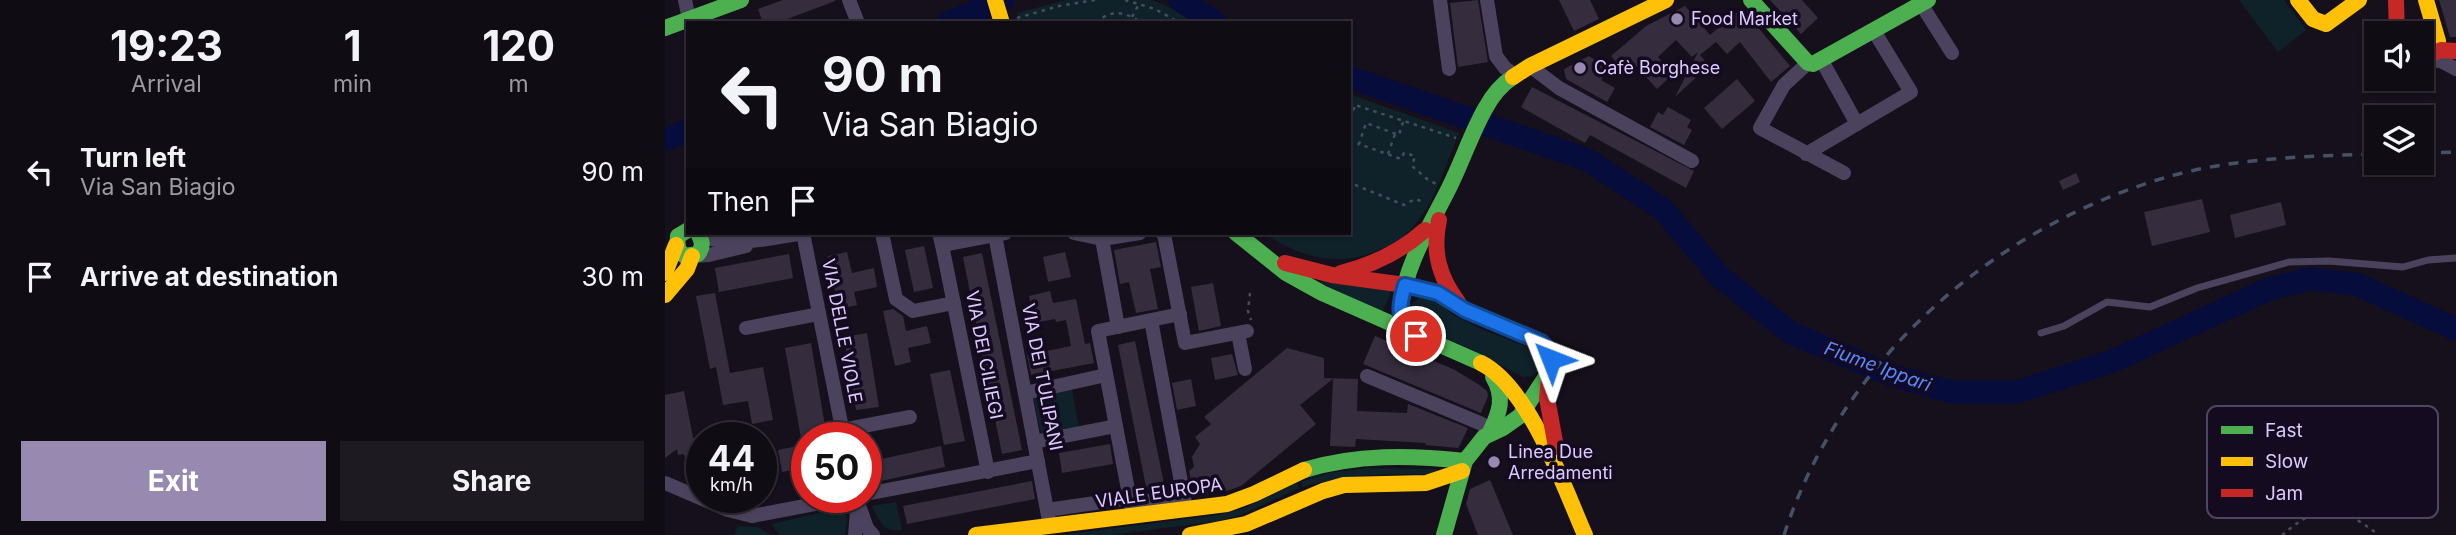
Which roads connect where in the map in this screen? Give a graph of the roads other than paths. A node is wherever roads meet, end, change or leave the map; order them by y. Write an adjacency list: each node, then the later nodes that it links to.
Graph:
1 (685, 0): 14 (street)
2 (741, 0): 14 (main road)
3 (849, 0): 16 (street)
4 (995, 0): 15 (main road)
5 (1440, 0): 25 (street)
6 (1487, 0): 26 (street)
7 (1666, 0): 24 (main road)
8 (1751, 0): 23 (main road)
9 (2298, 0): 11 (main road)
10 (2426, 0): 22 (main road)
11 (2359, 1)
12 (1925, 2): 19 (main road); 21 (street)
13 (2397, 2): 17 (main road)
14 (689, 19): 18 (main road)
15 (1006, 19)
16 (857, 21)
17 (2411, 21)
18 (665, 28)
19 (1874, 31): 23 (main road); 27 (street)
20 (2456, 41): 22 (main road)
21 (1952, 53)
22 (2437, 53)
23 (1815, 62): 27 (street); 28 (street)
24 (1530, 66): 26 (main road); 29 (street)
25 (1449, 69)
26 (1515, 76): 31 (main road)
27 (1857, 124): 28 (street)
28 (1806, 154): 30 (street)
29 (1692, 161)
30 (1844, 173)
31 (1445, 187): 32 (main road); 56 (main road)
32 (1428, 227): 52 (main road); 53 (main road)
33 (690, 235): 47 (street); 50 (main road); 50 (main road); 51 (main road)
34 (720, 235): 47 (street)
35 (790, 235): 44 (street)
36 (803, 235): 57 (street, VIA DELLE VIOLE)
37 (883, 235): 55 (street)
38 (988, 235): 45 (street)
39 (1000, 235): 69 (street, VIA DEI TULIPANI)
40 (1083, 235): 46 (street)
41 (1127, 235): 46 (street)
42 (1164, 235): 58 (street)
43 (1238, 235): 48 (main road)
44 (771, 238): 47 (street); 50 (street)
45 (941, 239): 55 (street, VIA DEI CILIEGI)
46 (1102, 239): 60 (street)
47 (730, 242)
48 (1267, 258): 52 (main road); 63 (main road)
49 (2456, 258): 62 (lane)
50 (690, 263): 54 (main road)
51 (665, 273)
52 (1332, 275): 53 (main road)
53 (1405, 285): 56 (main road); 63 (main road)
54 (665, 295)
55 (954, 303): 79 (street, VIA DEI CILIEGI)
56 (1465, 310): 66 (main road)
57 (819, 314): 61 (street); 72 (street, VIA DELLE VIOLE)
58 (1180, 314): 59 (street); 65 (street)
59 (1151, 320): 60 (street); 83 (street)
60 (1118, 327): 67 (street)
61 (746, 328)
62 (2041, 333)
63 (1416, 336): 64 (main road)
64 (1485, 365): 66 (main road); 70 (main road); 75 (main road)
65 (1245, 369)
66 (1548, 373): 70 (main road); 86 (main road)
67 (1107, 375): 69 (street); 74 (street)
68 (1367, 376): 75 (street)
69 (1025, 393): 76 (street, VIA DEI TULIPANI)
70 (1525, 409): 75 (main road); 86 (main road)
71 (910, 417): 73 (street)
72 (841, 422)
73 (882, 424)
74 (1116, 426): 76 (street); 84 (street)
75 (1497, 430): 78 (main road); 86 (main road)
76 (1034, 442): 77 (street, VIA DEI TULIPANI)
77 (1038, 461): 79 (street); 90 (street, VIA DEI TULIPANI)
78 (1464, 466): 81 (main road); 83 (main road, VIALE EUROPA); 85 (main road)
79 (988, 471): 82 (street)
80 (665, 483): 87 (street)
81 (1421, 484): 85 (main road); 91 (main road)
82 (882, 493)
83 (1185, 502): 84 (main road, VIALE EUROPA)
84 (1131, 506): 90 (main road, VIALE EUROPA)
85 (1451, 506): 97 (main road)
86 (1575, 508): 98 (main road)
87 (791, 509)
88 (857, 513): 92 (street)
89 (862, 513): 93 (street)
90 (1049, 518): 94 (main road, VIALE EUROPA)
91 (1265, 518): 95 (main road); 96 (street)
92 (855, 535)
93 (873, 535)
94 (976, 535)
95 (1190, 535)
96 (1238, 535)
97 (1444, 535)
98 (1585, 535)

